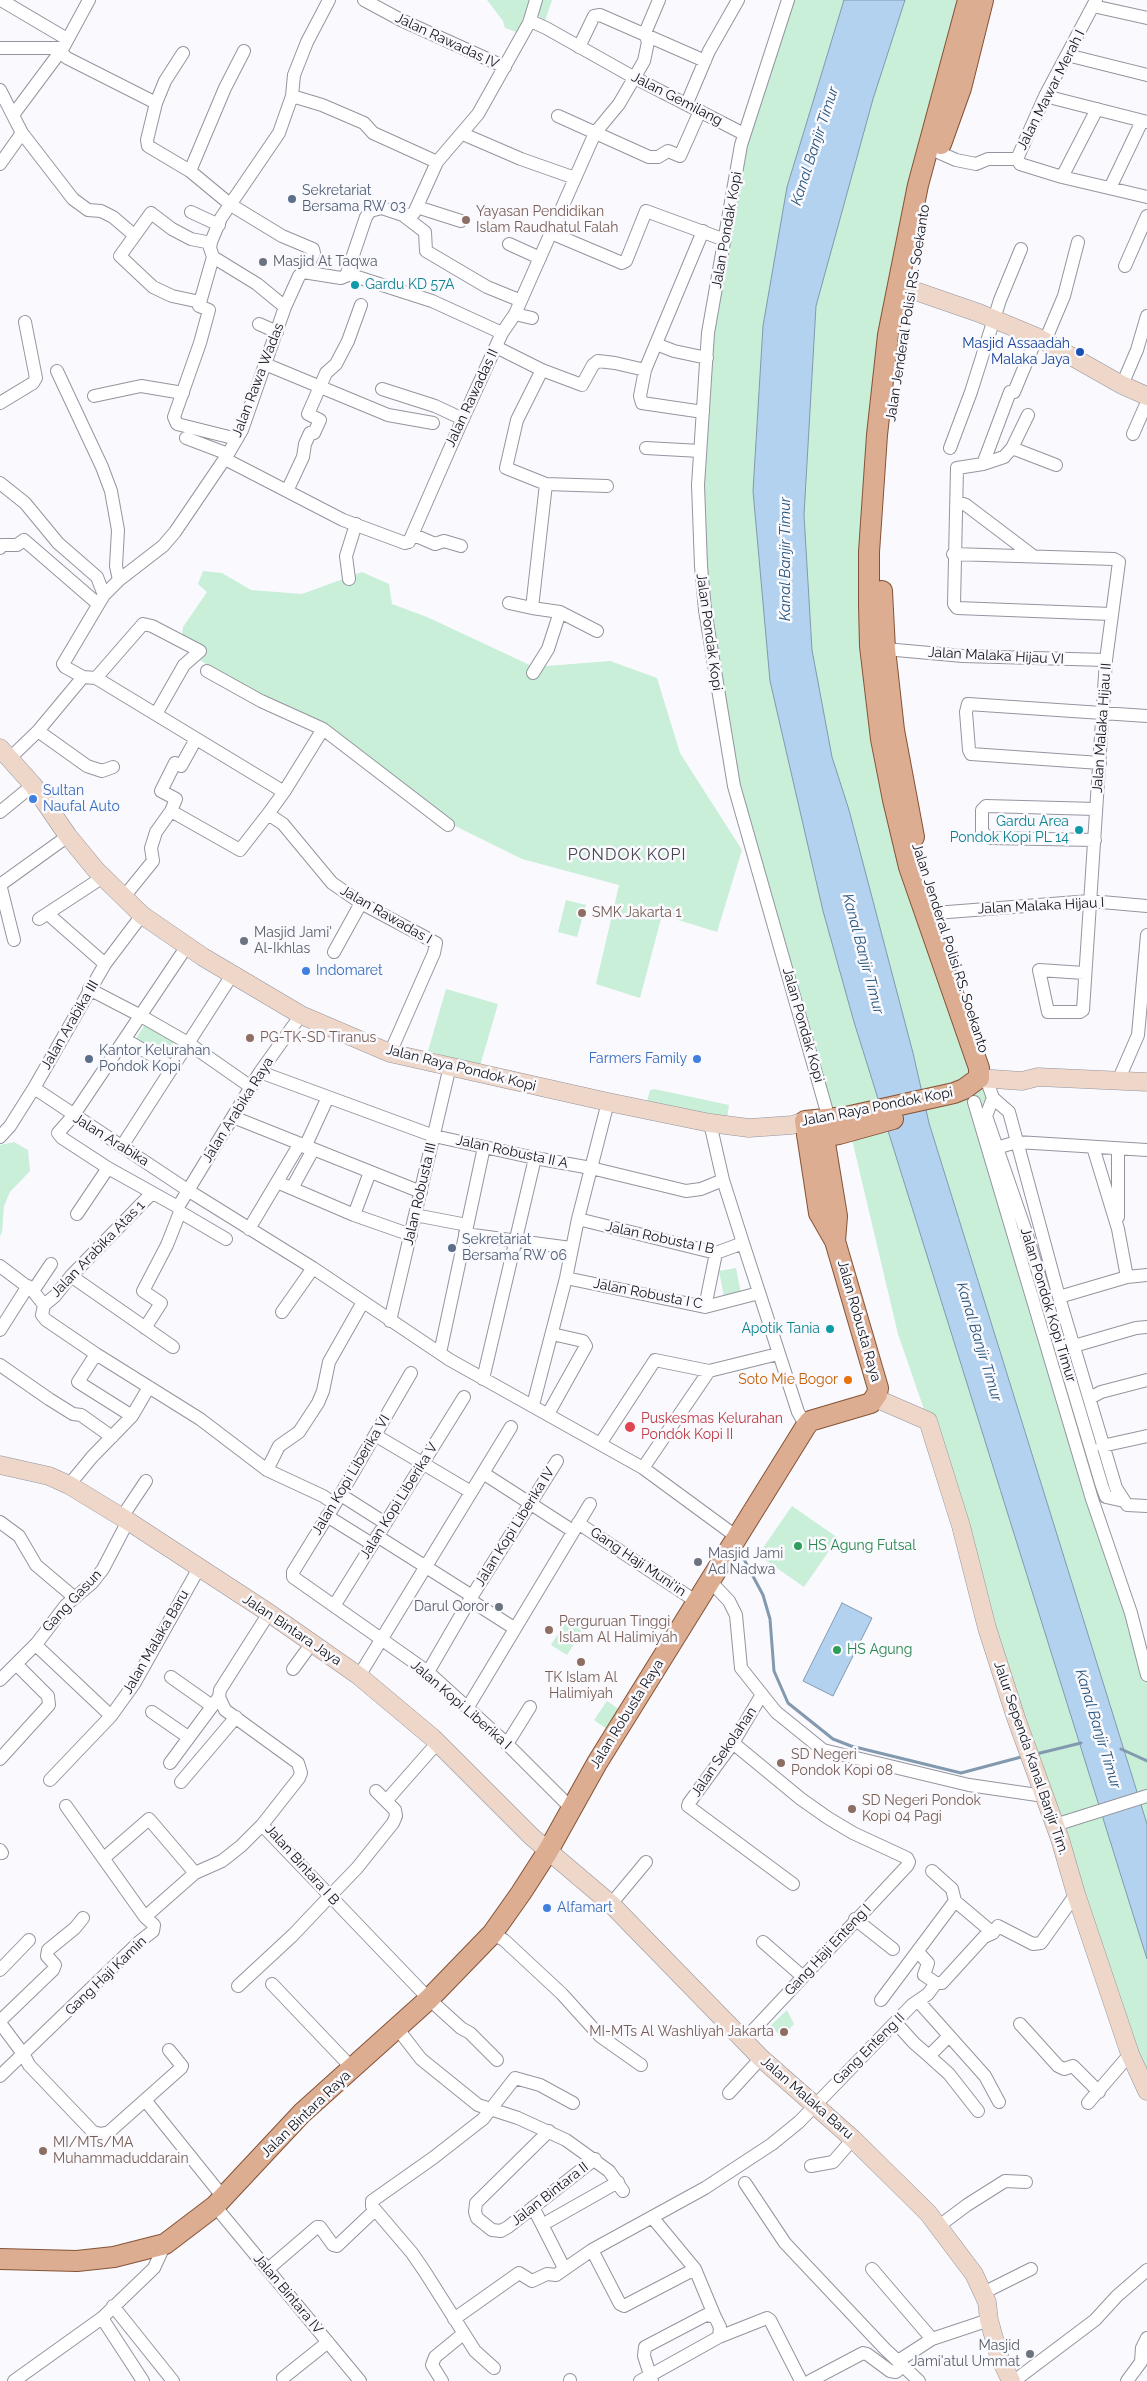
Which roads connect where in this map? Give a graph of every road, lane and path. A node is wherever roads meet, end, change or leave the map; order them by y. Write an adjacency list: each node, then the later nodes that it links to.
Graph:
1 (1, 0): 15 (street)
2 (89, 0): 15 (street)
3 (329, 0): 26 (street)
4 (364, 0): 22 (street, Jalan Rawadas IV)
5 (536, 0): 13 (street)
6 (659, 0): 14 (street, Jalan Rawadas II)
7 (738, 0): 21 (street)
8 (788, 0): 38 (street)
9 (968, 0): 68 (main road, Jalan Jenderal Polisi RS. Soekanto)
10 (982, 0): 39 (main road, Jalan Jenderal Polisi RS. Soekanto)
11 (1092, 2): 12 (street); 20 (street, Jalan Mawar Merah I)
12 (1147, 18)
13 (529, 23): 16 (street, Jalan Gemilang); 22 (street)
14 (646, 35): 16 (street); 21 (street); 24 (street, Jalan Rawadas II)
15 (63, 46): 17 (street); 28 (street); 32 (street)
16 (579, 47): 24 (street, Jalan Gemilang)
17 (0, 48)
18 (244, 51): 43 (street)
19 (183, 53): 28 (street)
20 (1067, 55): 23 (street); 27 (street, Jalan Mawar Merah I)
21 (705, 61): 29 (street)
22 (505, 67): 36 (street)
23 (1147, 75)
24 (636, 78): 29 (street, Jalan Gemilang); 37 (street, Jalan Rawadas II)
25 (0, 90): 32 (street)
26 (292, 96): 41 (street); 48 (street)
27 (1045, 96): 30 (street); 40 (street, Jalan Mawar Merah I)
28 (156, 103): 43 (street)
29 (687, 103): 31 (street, Jalan Gemilang)
30 (1097, 109): 34 (street); 44 (street)
31 (700, 111): 37 (street); 38 (street, Jalan Gemilang)
32 (13, 115): 35 (street)
33 (558, 116): 37 (street)
34 (1144, 121): 46 (street)
35 (22, 133): 42 (street); 57 (street)
36 (463, 134): 41 (street); 45 (street)
37 (595, 134): 45 (street, Jalan Rawadas II)
38 (744, 134): 58 (street, Jalan Pondak Kopi)
39 (938, 152): 40 (street); 68 (main road, Jalan Jenderal Polisi RS. Soekanto)
40 (1017, 159): 44 (street, Jalan Mawar Merah I)
41 (437, 162): 49 (street)
42 (0, 164)
43 (190, 171): 48 (street)
44 (1062, 177): 46 (street, Jalan Mawar Merah I)
45 (575, 178): 56 (street, Jalan Rawadas II)
46 (1110, 188): 47 (street, Jalan Mawar Merah I)
47 (1147, 197)
48 (231, 205): 54 (street); 66 (street)
49 (418, 207): 51 (street); 53 (street)
50 (191, 212): 54 (street)
51 (404, 216): 67 (street); 69 (street)
52 (1147, 216): 65 (street)
53 (461, 221)
54 (219, 225): 60 (street)
55 (703, 232): 56 (street); 58 (street); 82 (street)
56 (551, 233): 64 (street, Jalan Rawadas II)
57 (134, 235): 60 (street); 70 (street)
58 (725, 240): 84 (street, Jalan Pondak Kopi)
59 (1078, 242): 81 (street)
60 (211, 243): 63 (street)
61 (509, 244): 64 (street)
62 (1021, 249): 76 (street)
63 (213, 257): 70 (street); 72 (street, Jalan Rawa Wadas)
64 (540, 258): 69 (street, Jalan Rawadas II)
65 (1125, 266)
66 (305, 271): 67 (street); 72 (street)
67 (348, 274): 80 (street)
68 (904, 287): 76 (street); 130 (main road, Jalan Jenderal Polisi RS. Soekanto)
69 (520, 300): 73 (street, Jalan Rawadas II)
70 (200, 302): 92 (street)
71 (361, 306): 89 (street)
72 (285, 307): 79 (street, Jalan Rawa Wadas)
73 (515, 314): 75 (street); 80 (street, Jalan Rawadas II)
74 (1147, 316): 90 (street)
75 (532, 318)
76 (994, 319): 81 (street); 105 (street)
77 (25, 322): 96 (street)
78 (259, 324): 79 (street)
79 (277, 332): 85 (street, Jalan Rawa Wadas)
80 (502, 333): 83 (street, Jalan Rawadas II)
81 (1041, 339): 90 (street); 109 (street)
82 (656, 344): 84 (street); 87 (street)
83 (496, 347): 86 (street); 99 (street, Jalan Rawadas II)
84 (707, 358): 97 (street, Jalan Pondak Kopi)
85 (264, 364): 89 (street); 103 (street, Jalan Rawa Wadas)
86 (542, 370): 87 (street); 112 (street)
87 (645, 370): 97 (street)
88 (57, 371): 123 (street)
89 (320, 385): 100 (street); 114 (street)
90 (1122, 385): 94 (street)
91 (382, 389): 99 (street)
92 (183, 393): 93 (street); 103 (street)
93 (94, 396)
94 (1147, 396)
95 (1147, 402): 101 (street)
96 (0, 403)
97 (703, 412): 107 (street, Jalan Pondak Kopi)
98 (1028, 415): 106 (street)
99 (463, 419): 117 (street, Jalan Rawadas II)
100 (433, 423)
101 (1134, 434)
102 (186, 438): 108 (street)
103 (237, 439): 108 (street, Jalan Rawa Wadas)
104 (646, 448): 107 (street)
105 (950, 448)
106 (1012, 448): 109 (street); 110 (street)
107 (700, 451): 190 (street, Jalan Pondak Kopi)
108 (226, 457): 114 (street); 123 (street, Jalan Rawa Wadas)
109 (983, 464): 115 (street)
110 (1056, 466)
111 (0, 483): 124 (street)
112 (546, 484): 113 (street); 126 (street)
113 (607, 486)
114 (287, 491): 116 (street)
115 (957, 502): 120 (street); 121 (street)
116 (356, 524): 117 (street); 122 (street)
117 (414, 535): 118 (street)
118 (461, 546)
119 (0, 548): 124 (street)
120 (953, 554): 121 (street); 128 (street)
121 (1032, 555): 128 (street, Jalan Malaka Hijau II)
122 (349, 579)
123 (118, 580): 124 (street, Jalan Rawa Wadas)
124 (101, 600): 134 (street, Jalan Rawa Wadas)
125 (509, 603): 126 (street)
126 (532, 608): 127 (street)
127 (560, 612): 129 (street); 133 (street)
128 (1111, 614): 131 (street, Jalan Malaka Hijau II)
129 (597, 631)
130 (878, 648): 131 (street, Jalan Malaka Hijau VI); 146 (main road, Jalan Jenderal Polisi RS. Soekanto)
131 (1106, 660): 135 (street, Jalan Malaka Hijau II)
132 (207, 672): 138 (street)
133 (533, 673)
134 (89, 677): 136 (street); 136 (street); 139 (street)
135 (1103, 713): 137 (street); 142 (street, Jalan Malaka Hijau II); 142 (street)
136 (156, 714): 140 (street)
137 (1147, 716)
138 (323, 729): 145 (street); 151 (street)
139 (38, 731): 141 (street); 143 (street)
140 (196, 739): 145 (street); 148 (street)
141 (5, 753): 144 (street, Jalan Raya Pondok Kopi)
142 (1100, 763): 147 (street, Jalan Malaka Hijau II)
143 (113, 767)
144 (33, 785): 149 (street); 152 (street, Jalan Raya Pondok Kopi)
145 (284, 792): 150 (street)
146 (901, 805): 160 (main road, Jalan Jenderal Polisi RS. Soekanto); 179 (main road, Jalan Jenderal Polisi RS. Soekanto)
147 (1096, 809): 153 (street, Jalan Malaka Hijau II); 153 (street)
148 (170, 811): 150 (street); 156 (street)
149 (0, 812)
150 (268, 814): 158 (street, Jalan Rawadas I)
151 (448, 825)
152 (68, 836): 154 (street, Jalan Raya Pondok Kopi); 155 (street)
153 (1095, 840): 157 (street, Jalan Malaka Hijau II)
154 (103, 877): 156 (street, Jalan Raya Pondok Kopi); 166 (street)
155 (0, 885): 163 (street)
156 (123, 898): 161 (street, Jalan Raya Pondok Kopi)
157 (1090, 901): 159 (street, Jalan Malaka Hijau I); 160 (street, Jalan Malaka Hijau I); 167 (street, Jalan Malaka Hijau II)
158 (361, 903): 165 (street); 175 (street, Jalan Rawadas I)
159 (1147, 906)
160 (935, 913): 179 (main road, Jalan Jenderal Polisi RS. Soekanto)
161 (142, 915): 164 (street, Jalan Raya Pondok Kopi); 166 (street, Jalan Arabika III)
162 (1147, 935): 172 (street)
163 (14, 940)
164 (187, 946): 168 (street, Jalan Raya Pondok Kopi); 171 (street)
165 (334, 952)
166 (105, 964): 169 (street, Jalan Arabika III)
167 (1084, 973): 167 (street, Jalan Malaka Hijau II)
168 (232, 975): 170 (street, Jalan Raya Pondok Kopi); 174 (street)
169 (89, 989): 171 (street); 183 (street, Jalan Arabika III)
170 (301, 1015): 175 (street, Jalan Raya Pondok Kopi); 178 (street, Jalan Arabika Raya)
171 (141, 1016): 173 (street); 174 (street)
172 (1142, 1034): 180 (street)
173 (126, 1040): 176 (street); 187 (street)
174 (188, 1043): 176 (street); 182 (street)
175 (390, 1053): 177 (street, Jalan Raya Pondok Kopi)
176 (172, 1066): 194 (street)
177 (450, 1066): 186 (street, Jalan Raya Pondok Kopi); 191 (street, Jalan Robusta III)
178 (260, 1072): 182 (street, Jalan Arabika Raya); 184 (street, Jalan Robusta II A)
179 (987, 1079): 180 (street); 185 (main road, Jalan Raya Pondok Kopi); 193 (street, Jalan Pondok Kopi Timur); 198 (street, Jalan Pondok Kopi Timur)
180 (1118, 1081): 181 (street)
181 (1147, 1082)
182 (251, 1087): 188 (street, Jalan Arabika Raya)
183 (34, 1088): 187 (street, Jalan Arabika); 192 (street, Jalan Arabika III)
184 (328, 1098): 191 (street, Jalan Robusta II A); 195 (street)
185 (962, 1098): 190 (main road, Jalan Raya Pondok Kopi); 305 (street)
186 (608, 1102): 189 (street, Jalan Raya Pondok Kopi); 203 (street)
187 (73, 1116): 194 (street, Jalan Arabika); 202 (street)
188 (233, 1117): 195 (street); 208 (street, Jalan Arabika Raya)
189 (710, 1123): 190 (street, Jalan Raya Pondok Kopi); 205 (street)
190 (822, 1126): 256 (main road, Jalan Robusta Raya)
191 (434, 1136): 196 (street, Jalan Robusta II A); 209 (street, Jalan Robusta III)
192 (0, 1137)
193 (1017, 1142): 197 (street); 198 (street); 234 (street, Jalan Pondok Kopi Timur)
194 (122, 1146): 208 (street, Jalan Arabika)
195 (306, 1147): 204 (street); 206 (street); 207 (street)
196 (484, 1147): 201 (street, Jalan Robusta II A); 218 (street)
197 (1093, 1147): 199 (street); 211 (street)
198 (996, 1148): 278 (street, Jalan Pondok Kopi Timur)
199 (1118, 1149): 200 (street); 211 (street)
200 (1147, 1150)
201 (535, 1158): 203 (street, Jalan Robusta II A); 221 (street)
202 (108, 1168): 210 (street); 213 (street)
203 (591, 1168): 205 (street, Jalan Robusta II A); 216 (street)
204 (370, 1172): 209 (street); 214 (street)
205 (723, 1180): 222 (street)
206 (277, 1182): 207 (street); 217 (street)
207 (292, 1188): 214 (street)
208 (189, 1190): 212 (street, Jalan Arabika Raya); 217 (street, Jalan Arabika)
209 (421, 1192): 215 (street, Jalan Robusta III)
210 (152, 1193): 212 (street); 229 (street, Jalan Arabika Atas 1)
211 (1113, 1196): 230 (street)
212 (179, 1209): 220 (street); 241 (street, Jalan Arabika Raya)
213 (77, 1214)
214 (354, 1215): 219 (street)
215 (415, 1215): 218 (street); 219 (street, Jalan Robusta III)
216 (578, 1219): 223 (street); 224 (street, Jalan Robusta I B)
217 (249, 1230): 227 (street, Jalan Arabika)
218 (466, 1230): 221 (street); 246 (street)
219 (411, 1234): 239 (street, Jalan Robusta III)
220 (226, 1239)
221 (516, 1239): 223 (street); 252 (street)
222 (742, 1243): 224 (street, Jalan Robusta I B); 233 (street)
223 (571, 1248): 231 (street)
224 (716, 1252): 237 (street)
225 (51, 1264): 232 (street)
226 (0, 1266): 232 (street)
227 (313, 1268): 235 (street, Jalan Arabika); 238 (street)
228 (1147, 1275): 230 (street)
229 (71, 1276): 236 (street, Jalan Arabika Atas 1); 241 (street)
230 (1127, 1277): 234 (street)
231 (566, 1278): 237 (street, Jalan Robusta I C); 243 (street)
232 (30, 1288): 236 (street); 242 (street)
233 (758, 1293): 237 (street, Jalan Robusta I C); 248 (street)
234 (1059, 1297): 244 (street, Jalan Pondok Kopi Timur)
235 (363, 1302): 239 (street, Jalan Arabika); 272 (street)
236 (44, 1304): 247 (street)
237 (705, 1307)
238 (282, 1312)
239 (390, 1321): 246 (street, Jalan Arabika)
240 (1147, 1327): 244 (street)
241 (146, 1328): 245 (street)
242 (0, 1330)
243 (552, 1334): 258 (street); 259 (street)
244 (1074, 1346): 257 (street, Jalan Pondok Kopi Timur)
245 (173, 1347)
246 (440, 1353): 252 (street, Jalan Arabika)
247 (96, 1354): 254 (street); 260 (street)
248 (778, 1354): 250 (street); 261 (street)
249 (0, 1365): 265 (street)
250 (710, 1371): 266 (street); 271 (street)
251 (411, 1373): 263 (street, Jalan Kopi Liberika VI)
252 (483, 1380): 258 (street, Jalan Arabika)
253 (1147, 1380): 257 (street)
254 (149, 1387): 260 (street); 272 (street)
255 (464, 1397): 270 (street, Jalan Kopi Liberika V)
256 (875, 1398): 261 (main road, Jalan Robusta Raya); 325 (street, Jalur Sependa Kanal Banjir Tim.)
257 (1090, 1398): 267 (street, Jalan Pondok Kopi Timur)
258 (533, 1405): 259 (street, Jalan Arabika)
259 (548, 1414): 266 (street, Jalan Arabika)
260 (132, 1416): 265 (street)
261 (806, 1426): 288 (main road, Jalan Robusta Raya)
262 (511, 1427): 273 (street)
263 (376, 1435): 270 (street); 277 (street, Jalan Kopi Liberika VI)
264 (1147, 1436): 267 (street)
265 (112, 1437): 275 (street)
266 (600, 1444): 271 (street, Jalan Arabika)
267 (1102, 1446): 278 (street, Jalan Pondok Kopi Timur)
268 (557, 1461): 279 (street, Jalan Kopi Liberika IV)
269 (0, 1464): 275 (street, Jalan Bintara Jaya)
270 (422, 1464): 276 (street); 285 (street, Jalan Kopi Liberika V)
271 (642, 1468): 288 (street, Jalan Arabika)
272 (268, 1470): 277 (street)
273 (483, 1473): 276 (street); 279 (street, Gang Haji Muni'in)
274 (146, 1481): 283 (street, Gang Gasun)
275 (69, 1485): 283 (street, Jalan Bintara Jaya)
276 (471, 1492): 289 (street)
277 (338, 1499): 282 (street, Jalan Kopi Liberika VI); 285 (street)
278 (1124, 1501): 281 (street, Jalan Pondok Kopi Timur)
279 (530, 1503): 286 (street, Gang Haji Muni'in); 294 (street, Jalan Kopi Liberika IV)
280 (590, 1504): 286 (street)
281 (1147, 1506)
282 (327, 1516): 287 (street); 291 (street, Jalan Kopi Liberika VI)
283 (125, 1519): 290 (street, Jalan Bintara Jaya); 293 (street, Gang Gasun)
284 (0, 1522): 293 (street)
285 (385, 1523): 287 (street, Jalan Kopi Liberika V)
286 (576, 1527): 295 (street, Gang Haji Muni'in); 298 (street)
287 (375, 1540): 289 (street); 296 (street, Jalan Kopi Liberika V)
288 (734, 1542): 292 (main road, Jalan Robusta Raya)
289 (426, 1566): 294 (street); 299 (street)
290 (199, 1568): 297 (street, Jalan Bintara Jaya); 314 (street, Jalan Malaka Baru)
291 (293, 1577): 296 (street, Jalan Kopi Liberika I)
292 (710, 1581): 295 (main road, Jalan Robusta Raya); 309 (street, Jalan Sekolahan)
293 (75, 1598): 300 (street, Gang Gasun)
294 (471, 1598): 298 (street); 304 (street, Jalan Kopi Liberika IV)
295 (697, 1602): 329 (main road, Jalan Robusta Raya)
296 (334, 1606): 299 (street, Jalan Kopi Liberika I)
297 (269, 1613): 301 (street, Jalan Bintara Jaya); 310 (street)
298 (514, 1628): 311 (street)
299 (381, 1640): 304 (street, Jalan Kopi Liberika I); 306 (street)
300 (37, 1643): 302 (street); 314 (street, Gang Gasun)
301 (312, 1643): 303 (street); 306 (street, Jalan Bintara Jaya)
302 (16, 1664): 308 (street); 320 (street)
303 (293, 1669)
304 (428, 1672): 311 (street, Jalan Kopi Liberika I)
305 (1147, 1675)
306 (359, 1676): 317 (street, Jalan Bintara Jaya)
307 (171, 1677): 310 (street, Jalan Bintara I B)
308 (0, 1680)
309 (762, 1696): 318 (street, Jalan Sekolahan); 325 (street, Jalan Sekolahan)
310 (216, 1701): 315 (street, Jalan Bintara I B); 316 (street)
311 (468, 1707): 319 (street, Jalan Kopi Liberika I)
312 (530, 1707): 319 (street)
313 (152, 1712): 316 (street)
314 (111, 1716): 322 (street, Jalan Malaka Baru)
315 (236, 1717): 323 (street); 331 (street, Jalan Bintara I B)
316 (188, 1737): 321 (street)
317 (438, 1742): 327 (street); 332 (street, Jalan Bintara Jaya)
318 (733, 1743): 337 (street, Jalan Sekolahan); 344 (street, Gang Haji Enteng I)
319 (507, 1744): 329 (street, Jalan Kopi Liberika I)
320 (0, 1759)
321 (170, 1763)
322 (50, 1780)
323 (181, 1782)
324 (376, 1791): 327 (street)
325 (1044, 1796): 330 (street, Jalur Sependa Kanal Banjir Tim.)
326 (1147, 1796): 330 (street)
327 (387, 1800): 339 (street)
328 (66, 1806): 333 (street)
329 (572, 1808): 332 (main road, Jalan Robusta Raya)
330 (1059, 1823): 338 (street, Jalur Sependa Kanal Banjir Tim.)
331 (262, 1825): 336 (street, Gang Haji Kamin); 339 (street, Jalan Bintara I B)
332 (548, 1851): 341 (street, Jalan Malaka Baru); 346 (main road, Jalan Bintara Raya)
333 (104, 1858): 336 (street); 342 (street)
334 (646, 1862): 341 (street)
335 (932, 1871): 340 (street)
336 (195, 1874): 342 (street, Gang Haji Kamin)
337 (793, 1884)
338 (1076, 1894): 345 (street); 366 (street, Jalur Sependa Kanal Banjir Tim.)
339 (330, 1896): 355 (street); 356 (street, Jalan Bintara I B)
340 (955, 1901): 345 (street); 350 (street)
341 (611, 1904): 364 (street, Jalan Malaka Baru)
342 (145, 1917): 367 (street, Gang Haji Kamin)
343 (83, 1918): 359 (street)
344 (855, 1919): 349 (street); 352 (street, Gang Haji Enteng I)
345 (993, 1933): 353 (street, Gang Enteng II)
346 (492, 1934): 356 (main road, Jalan Bintara Raya); 371 (street)
347 (29, 1940): 351 (street)
348 (763, 1942): 352 (street)
349 (893, 1949)
350 (918, 1952): 353 (street); 357 (street)
351 (0, 1970)
352 (802, 1976): 364 (street, Gang Haji Enteng I)
353 (936, 1983): 358 (street, Gang Enteng II)
354 (272, 1984): 372 (street)
355 (238, 1986)
356 (428, 1999): 362 (main road, Jalan Bintara Raya); 370 (street, Jalan Bintara I B)
357 (881, 2000)
358 (919, 2002): 360 (street, Gang Enteng II); 363 (street)
359 (0, 2022): 367 (street)
360 (896, 2023): 368 (street); 381 (street, Gang Enteng II)
361 (1020, 2024): 375 (street)
362 (397, 2028): 372 (main road, Jalan Bintara Raya); 382 (street, Jalan Bintara II)
363 (948, 2037): 368 (street); 378 (street)
364 (743, 2041): 369 (street, Jalan Malaka Baru)
365 (169, 2050): 377 (street)
366 (1130, 2054): 374 (street, Jalur Sependa Kanal Banjir Tim.); 375 (street)
367 (24, 2055): 373 (street); 377 (street)
368 (929, 2056): 383 (street)
369 (761, 2058): 376 (street); 381 (street, Jalan Malaka Baru)
370 (497, 2060)
371 (641, 2065)
372 (352, 2068): 390 (main road, Jalan Bintara Raya)
373 (0, 2076)
374 (1147, 2091)
375 (1099, 2092): 380 (street)
376 (729, 2093)
377 (145, 2100): 390 (street, Jalan Bintara IV)
378 (999, 2102)
379 (573, 2103): 382 (street)
380 (1088, 2103)
381 (814, 2104): 385 (street, Jalan Malaka Baru); 393 (street, Gang Enteng II)
382 (489, 2109): 384 (street, Jalan Bintara II); 392 (street)
383 (978, 2111)
384 (549, 2131): 386 (street, Jalan Bintara II); 391 (street, Jalan Bintara II)
385 (853, 2139): 387 (street); 395 (street, Jalan Malaka Baru)
386 (595, 2159): 391 (street, Jalan Bintara II); 394 (street, Jalan Bintara II)
387 (811, 2166)
388 (1026, 2182): 395 (street)
389 (745, 2183): 416 (street)
390 (219, 2201): 396 (main road, Jalan Bintara Raya); 401 (street, Jalan Bintara IV)
391 (533, 2207): 399 (street)
392 (374, 2210): 401 (street); 409 (street)
393 (652, 2217): 397 (street, Gang Enteng II); 400 (street)
394 (550, 2221)
395 (939, 2226): 405 (street, Jalan Malaka Baru)
396 (165, 2244): 398 (main road, Jalan Bintara Raya); 406 (street)
397 (592, 2250): 399 (street, Gang Enteng II); 400 (street)
398 (0, 2259)
399 (564, 2268): 409 (street, Gang Enteng II)
400 (695, 2268): 407 (street)
401 (268, 2269): 415 (street, Jalan Bintara IV)
402 (872, 2269): 414 (street)
403 (1031, 2269): 405 (street)
404 (1147, 2270): 428 (street)
405 (983, 2293): 410 (street, Jalan Malaka Baru)
406 (113, 2306): 408 (street); 422 (street)
407 (715, 2317): 412 (street); 419 (street)
408 (102, 2318): 420 (street); 421 (street)
409 (454, 2319): 411 (street)
410 (988, 2320): 414 (street); 428 (street, Jalan Malaka Baru)
411 (463, 2334): 417 (street); 424 (street)
412 (719, 2337): 419 (street); 425 (street)
413 (1147, 2338): 429 (street)
414 (932, 2339): 416 (street)
415 (328, 2342): 418 (street); 423 (street, Jalan Bintara IV)
416 (900, 2363): 426 (street); 427 (street)
417 (494, 2368)
418 (283, 2378)
419 (648, 2379)
420 (14, 2381)
421 (143, 2381)
422 (173, 2381)
423 (360, 2381)
424 (442, 2381)
425 (800, 2381)
426 (810, 2381)
427 (918, 2381)
428 (1012, 2381)
429 (1126, 2381)

